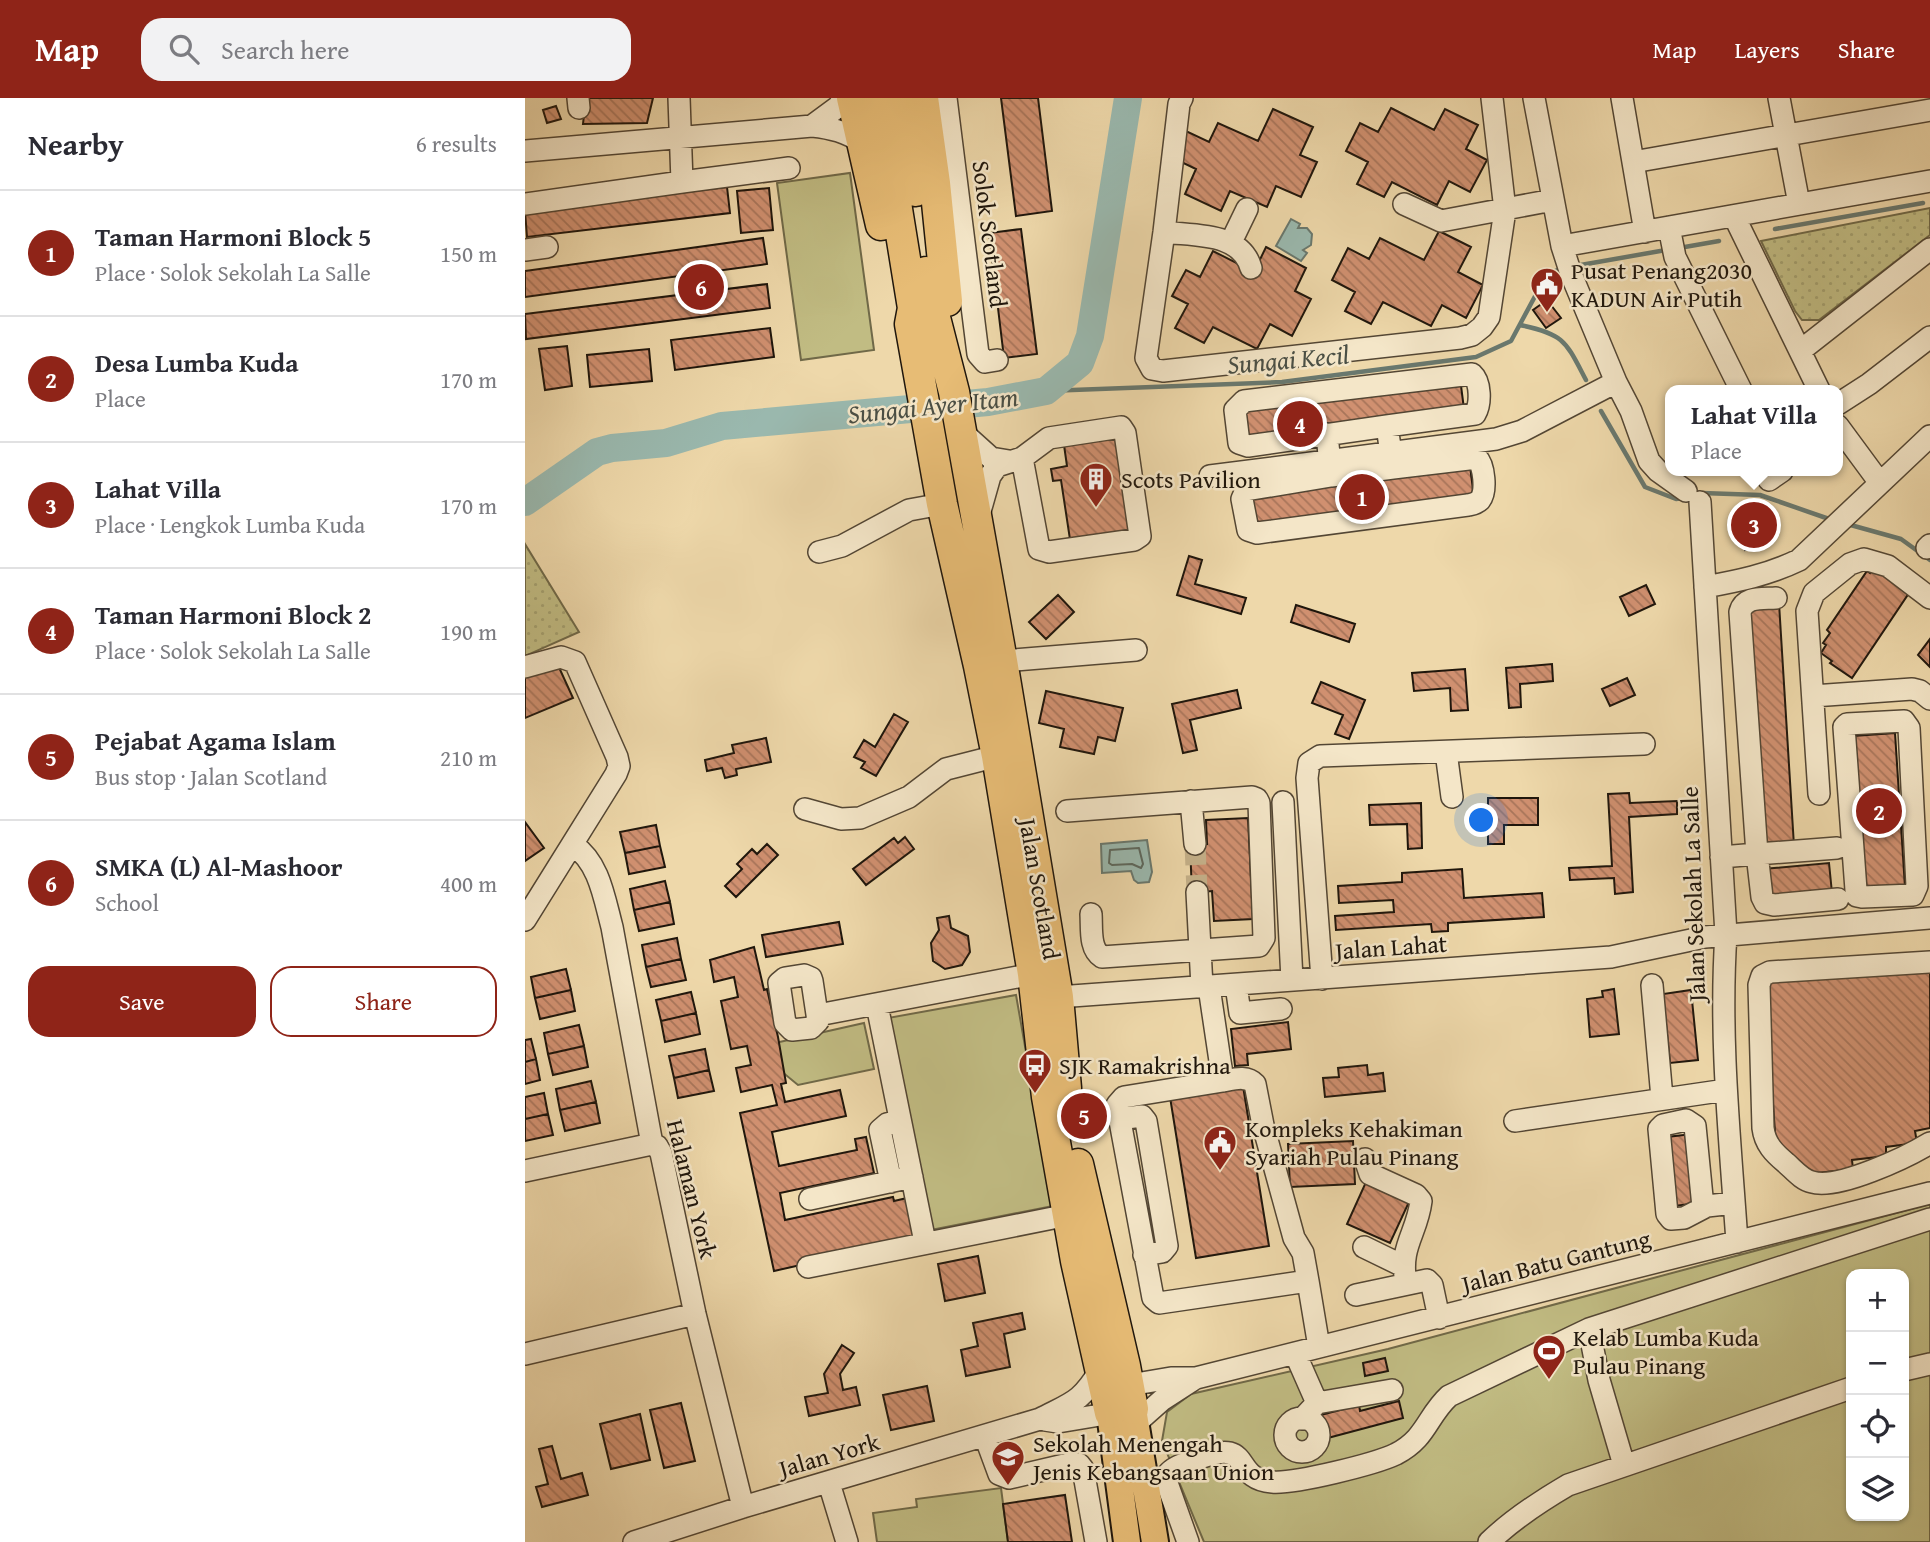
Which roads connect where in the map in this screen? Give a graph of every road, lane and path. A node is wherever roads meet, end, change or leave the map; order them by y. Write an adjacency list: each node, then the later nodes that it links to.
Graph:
1 (679, 98): 14 (street)
2 (842, 98): 12 (street)
3 (852, 98): 15 (highway)
4 (879, 98): 30 (highway)
5 (1182, 98): 28 (street)
6 (1492, 98): 26 (street)
7 (1534, 98): 21 (street, Jalan Sekolah La Salle)
8 (1622, 98): 17 (street)
9 (1779, 98): 13 (street)
10 (924, 99): 30 (highway); 41 (street, Solok Scotland); 45 (highway)
11 (1930, 110): 13 (street)
12 (812, 126): 14 (street); 15 (street)
13 (1786, 135): 17 (street); 24 (street)
14 (680, 138): 16 (street); 20 (street)
15 (863, 143): 38 (highway)
16 (525, 151)
17 (1633, 162): 29 (street)
18 (789, 168): 20 (street)
19 (1930, 181): 24 (street)
20 (682, 182): 22 (street)
21 (1553, 200): 26 (street); 33 (street, Jalan Sekolah La Salle)
22 (525, 204)
23 (1405, 204): 26 (street)
24 (1799, 204): 27 (street)
25 (1247, 209): 32 (street)
26 (1505, 210): 28 (street)
27 (1734, 216): 31 (street); 40 (street)
28 (1164, 232): 32 (street)
29 (1645, 232): 31 (street); 33 (street)
30 (911, 238): 38 (highway, Jalan Scotland); 45 (highway, Jalan Scotland)
31 (1672, 241): 43 (street)
32 (1231, 242): 37 (street)
33 (1562, 246): 42 (street, Jalan Sekolah La Salle)
34 (547, 247): 36 (street)
35 (1930, 249): 40 (street)
36 (525, 250)
37 (1251, 268)
38 (910, 324): 57 (highway, Jalan Scotland)
39 (1930, 337): 46 (street)
40 (1800, 351): 44 (street)
41 (997, 360)
42 (1616, 382): 53 (street); 60 (street, Jalan Sekolah La Salle)
43 (1739, 385)
44 (1817, 385)
45 (954, 392): 48 (highway, Jalan Scotland)
46 (1843, 401)
47 (1387, 426): 49 (street); 49 (street); 53 (street)
48 (960, 428): 52 (street); 58 (highway, Jalan Scotland)
49 (1327, 435): 54 (street)
50 (1843, 435): 56 (street)
51 (1930, 436): 56 (street)
52 (1016, 460): 52 (street); 58 (street)
53 (1392, 461): 54 (street); 54 (street)
54 (1331, 469): 55 (street)
55 (1210, 476)
56 (1880, 483): 60 (street)
57 (942, 503): 59 (street); 70 (highway, Jalan Scotland)
58 (977, 521): 64 (highway, Jalan Scotland)
59 (819, 552)
60 (1705, 587): 81 (street, Jalan Sekolah La Salle)
61 (1776, 598): 80 (street)
62 (1930, 598): 66 (street)
63 (1136, 650): 64 (street)
64 (1002, 661): 99 (highway, Jalan Scotland)
65 (525, 667): 79 (street)
66 (1813, 696): 67 (street); 71 (street)
67 (1930, 699)
68 (1644, 744): 69 (street)
69 (1446, 752): 72 (street); 92 (street)
70 (997, 756): 75 (street); 91 (highway, Jalan Scotland)
71 (1819, 794)
72 (1452, 797)
73 (1191, 801): 76 (street); 77 (street); 89 (street)
74 (1283, 802): 93 (street)
75 (805, 809)
76 (1067, 811)
77 (1195, 844)
78 (1837, 848): 80 (street)
79 (568, 852): 87 (street); 110 (street, Halaman York)
80 (1757, 854): 81 (street); 84 (street)
81 (1721, 857): 88 (street, Jalan Sekolah La Salle)
82 (1198, 892): 89 (street)
83 (1913, 895): 83 (street); 86 (street)
84 (1838, 900)
85 (1091, 914): 89 (street)
86 (1923, 918): 88 (street, Jalan Lahat)
87 (525, 920)
88 (1726, 934): 92 (street, Jalan Lahat); 98 (street, Jalan Sekolah La Salle)
89 (1200, 951): 97 (street)
90 (1930, 962): 96 (street)
91 (1033, 974): 100 (street); 118 (highway, Jalan Scotland)
92 (1322, 979): 93 (street, Jalan Lahat)
93 (1292, 980): 94 (street, Jalan Lahat)
94 (1236, 985): 97 (street, Jalan Lahat); 101 (street)
95 (1652, 985): 107 (street)
96 (1759, 985): 98 (street); 102 (street)
97 (1205, 987): 99 (street, Jalan Lahat); 105 (street)
98 (1722, 988): 104 (street, Jalan Sekolah La Salle)
99 (1058, 997): 138 (highway, Jalan Scotland)
100 (877, 1004): 103 (street); 113 (street)
101 (1281, 1009)
102 (1761, 1013): 104 (street); 109 (street)
103 (818, 1015)
104 (1723, 1017): 106 (street, Jalan Sekolah La Salle)
105 (1223, 1081): 125 (street); 125 (street)
106 (1725, 1090): 107 (street); 116 (street, Jalan Sekolah La Salle)
107 (1663, 1098): 108 (street)
108 (1515, 1121)
109 (1930, 1143)
110 (652, 1144): 112 (street); 127 (street, Halaman York)
111 (1364, 1159): 124 (street)
112 (525, 1171)
113 (901, 1179): 115 (street); 120 (street)
114 (1930, 1193): 121 (street, Jalan Batu Gantung)
115 (810, 1199)
116 (1734, 1203): 117 (street); 121 (street, Jalan Sekolah La Salle)
117 (1703, 1207)
118 (1068, 1215): 120 (street); 138 (highway, Jalan Scotland)
119 (1930, 1219): 129 (street)
120 (925, 1242): 123 (street)
121 (1737, 1242): 128 (street, Jalan Batu Gantung)
122 (1364, 1247): 124 (street)
123 (808, 1267)
124 (1405, 1275): 126 (street); 128 (street)
125 (1308, 1281): 130 (street)
126 (1356, 1295)
127 (695, 1314): 132 (street); 145 (street, Halaman York)
128 (1439, 1318): 130 (street, Jalan Batu Gantung)
129 (1589, 1329): 143 (street); 152 (street)
130 (1319, 1347): 131 (street, Jalan Batu Gantung)
131 (1295, 1353): 135 (street, Jalan Batu Gantung); 139 (street)
132 (525, 1354)
133 (1930, 1364): 134 (street)
134 (1909, 1369)
135 (1195, 1378): 138 (street, Jalan Batu Gantung); 138 (street, Jalan Batu Gantung)
136 (1392, 1390): 139 (street)
137 (1846, 1390): 143 (street)
138 (1119, 1398): 140 (street, Jalan York); 140 (street, Jalan York); 150 (main road, Jalan Scotland); 151 (main road, Jalan Scotland)
139 (1317, 1403): 141 (street)
140 (1040, 1419): 142 (street, Jalan York)
141 (1302, 1419)
142 (985, 1436): 144 (street, Jalan York); 149 (street)
143 (1623, 1465): 153 (street)
144 (829, 1483): 145 (street, Jalan York); 148 (street)
145 (743, 1507): 146 (street, Jalan York)
146 (661, 1538): 147 (street, Jalan York)
147 (634, 1542)
148 (847, 1542)
149 (1096, 1542)
150 (1127, 1542)
151 (1155, 1542)
152 (1188, 1542)
153 (1489, 1542)

